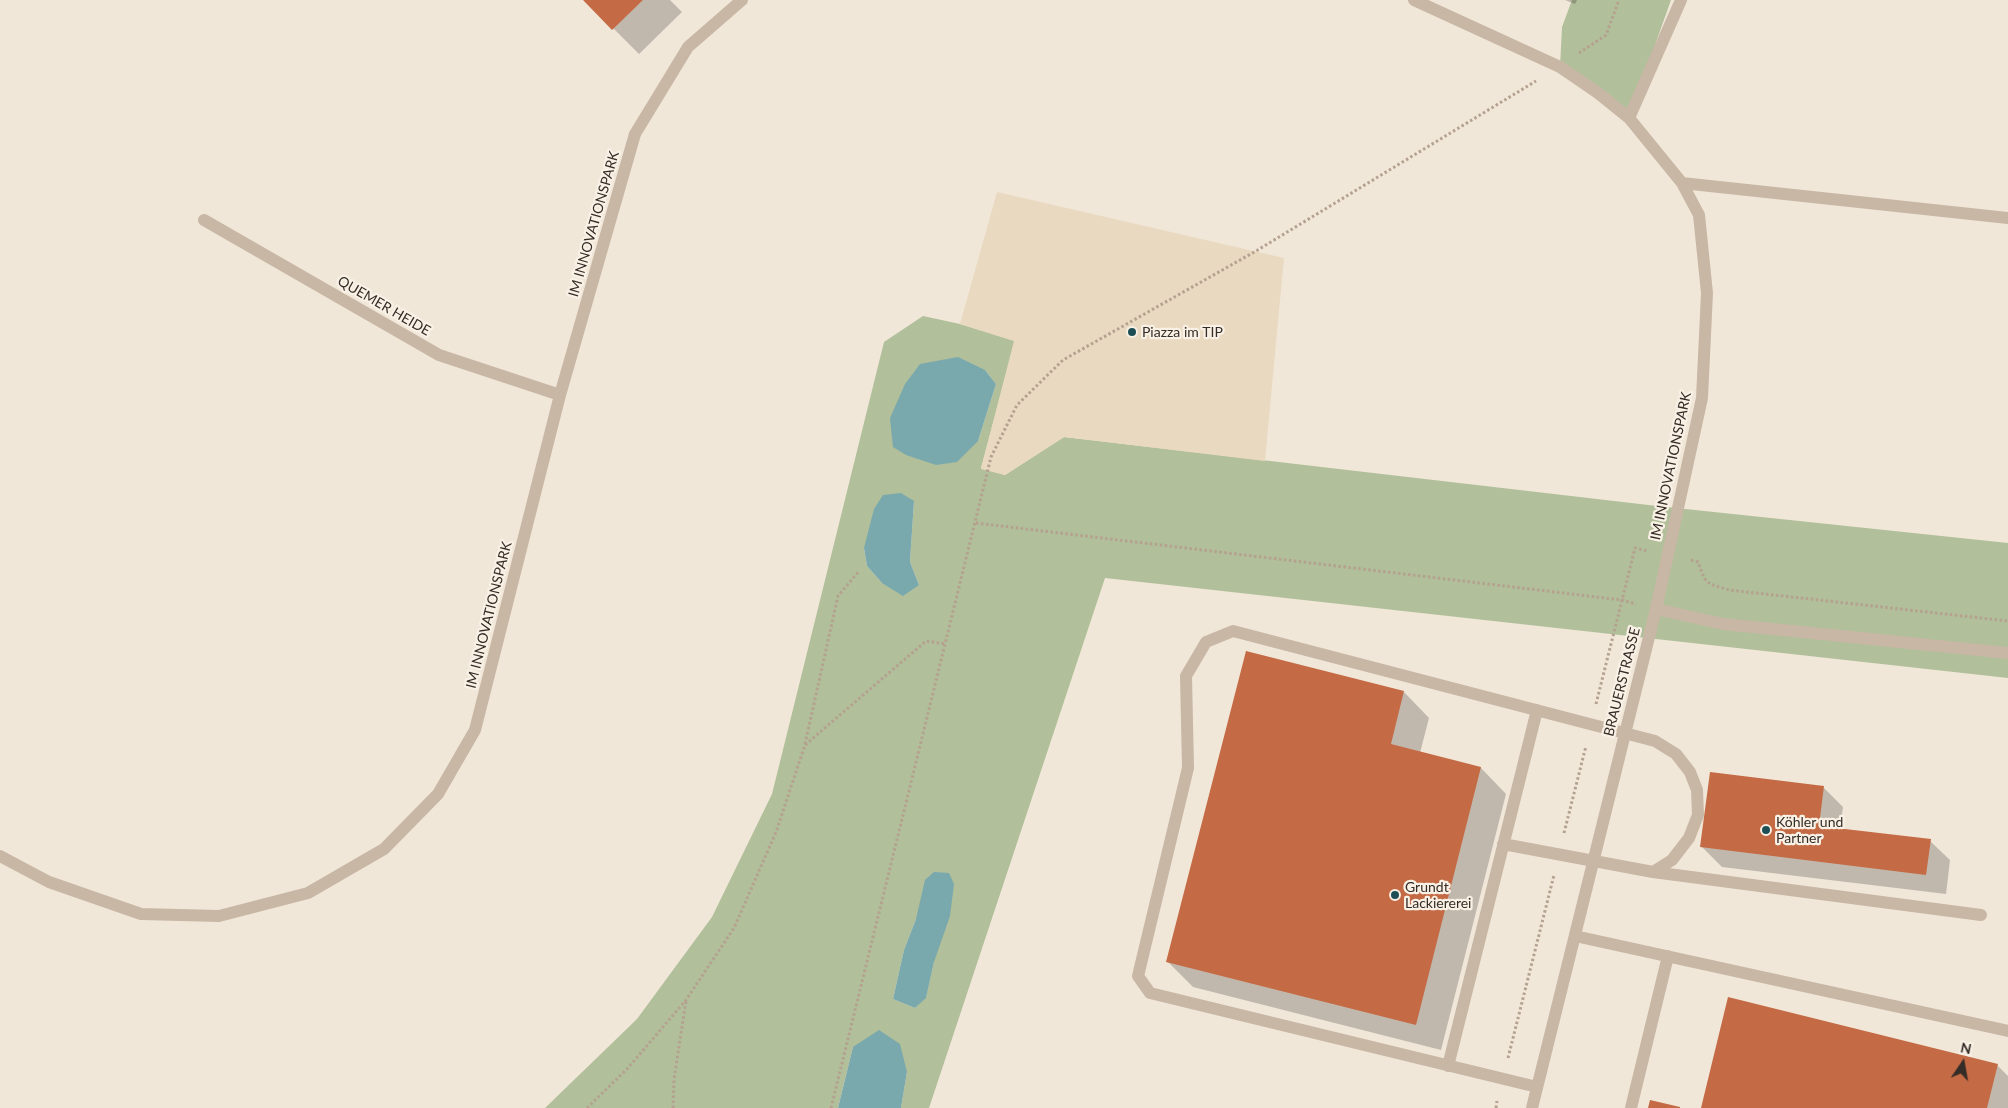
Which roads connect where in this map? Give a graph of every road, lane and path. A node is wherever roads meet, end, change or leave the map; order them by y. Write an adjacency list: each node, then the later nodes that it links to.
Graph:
1 (742, 0): 10 (street, IM INNOVATIONSPARK)
2 (1414, 0): 5 (street, IM INNOVATIONSPARK)
3 (1619, 0): 5 (path)
4 (1682, 0): 6 (street)
5 (1560, 67): 6 (street, IM INNOVATIONSPARK); 11 (path)
6 (1629, 118): 7 (street, IM INNOVATIONSPARK)
7 (1682, 183): 8 (street); 16 (street, IM INNOVATIONSPARK)
8 (2008, 218)
9 (204, 220): 10 (street, QUEMER HEIDE)
10 (560, 395): 26 (street, IM INNOVATIONSPARK)
11 (976, 523): 15 (path); 18 (path)
12 (1635, 548): 15 (path)
13 (1691, 560): 17 (path)
14 (859, 571): 23 (path)
15 (1622, 600): 16 (path); 21 (path)
16 (1656, 609): 19 (street); 22 (street, BRAUERSTRASSE)
17 (2008, 621)
18 (946, 644): 23 (path); 39 (path)
19 (2008, 653)
20 (1537, 710): 21 (street); 24 (street); 34 (street)
21 (1591, 725): 22 (street); 25 (path)
22 (1625, 734): 27 (street, BRAUERSTRASSE); 28 (street)
23 (805, 745): 32 (path)
24 (1503, 844): 25 (street); 34 (street)
25 (1559, 855): 27 (street); 35 (path)
26 (0, 856)
27 (1593, 862): 28 (street); 30 (street, BRAUERSTRASSE)
28 (1653, 872): 29 (street)
29 (1981, 914)
30 (1575, 936): 31 (street); 36 (street, BRAUERSTRASSE)
31 (1668, 956): 33 (street); 42 (street)
32 (686, 1000): 37 (path); 38 (path)
33 (2008, 1031)
34 (1448, 1066): 35 (street)
35 (1503, 1079): 36 (street); 40 (path)
36 (1537, 1088): 41 (street, BRAUERSTRASSE)
37 (587, 1108)
38 (673, 1108)
39 (831, 1108)
40 (1496, 1108)
41 (1532, 1108)
42 (1631, 1108)

